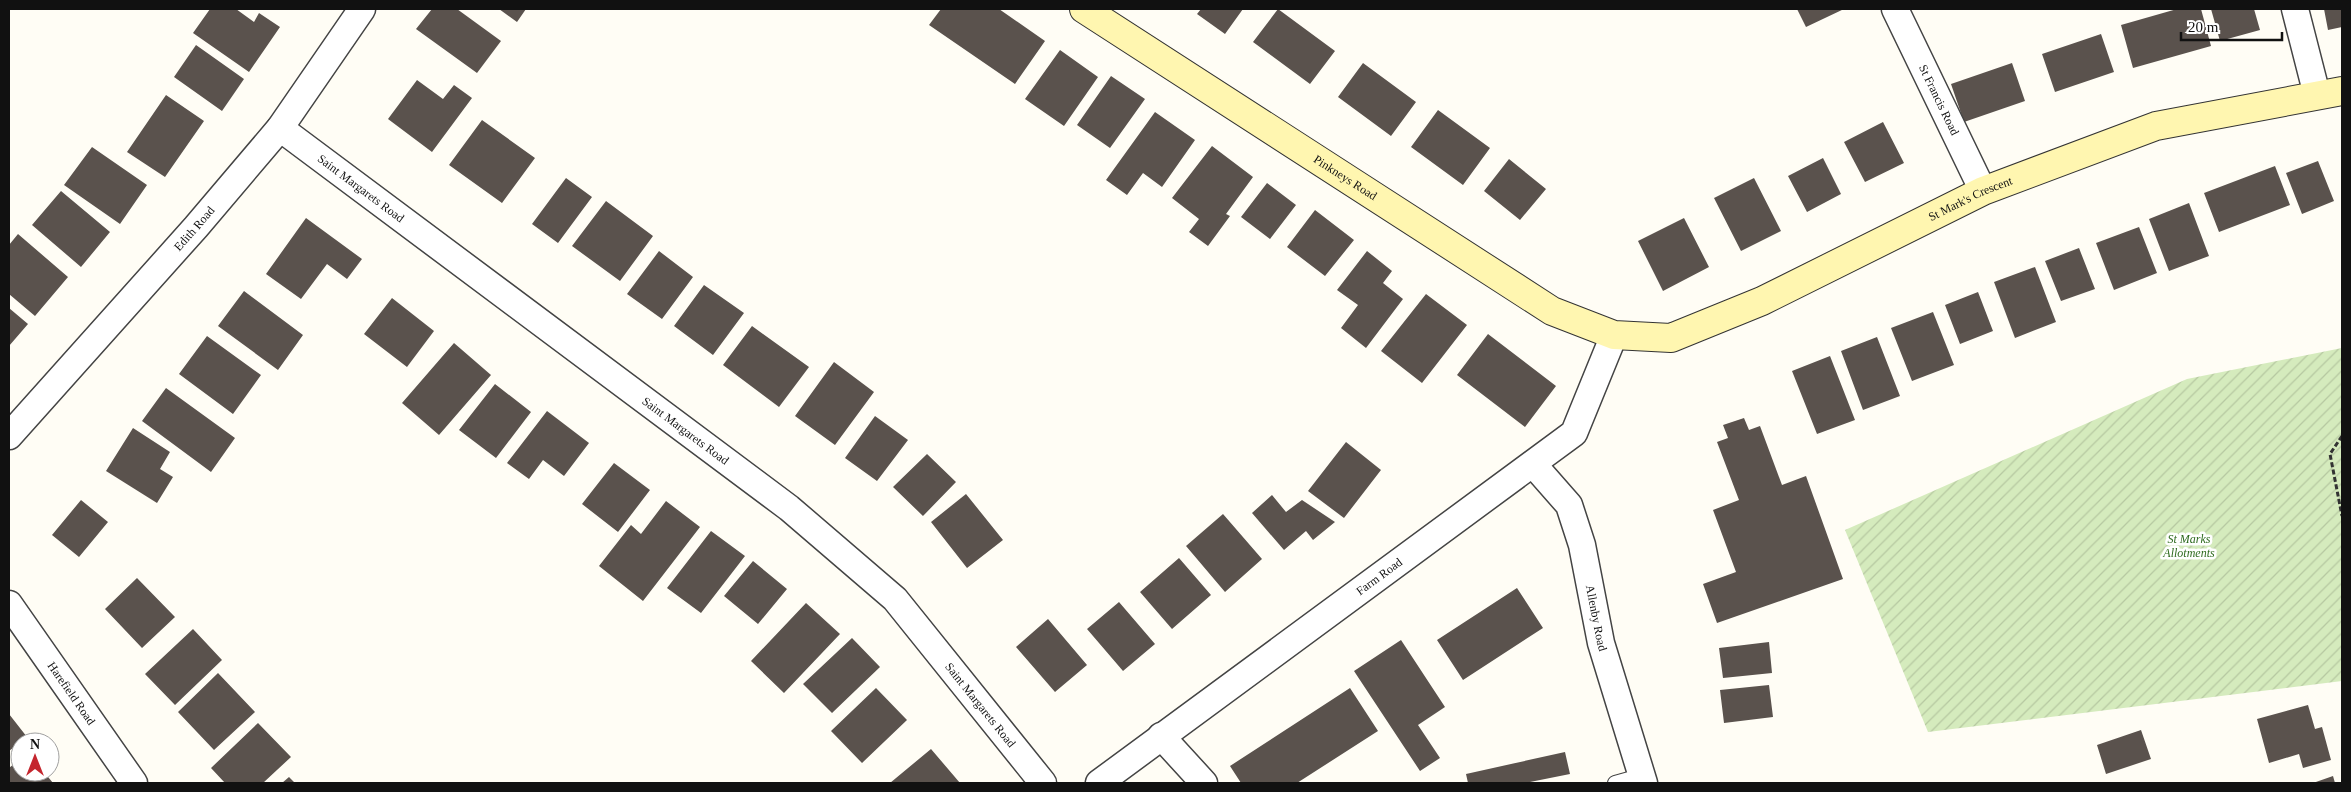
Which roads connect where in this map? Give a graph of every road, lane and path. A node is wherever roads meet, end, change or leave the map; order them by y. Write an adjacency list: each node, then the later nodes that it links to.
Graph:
1 (362, 9): 6 (street, Edith Road)
2 (1084, 9): 8 (street, Pinkneys Road)
3 (1895, 9): 7 (street, St Francis Road)
4 (2295, 9): 5 (street)
5 (2330, 93): 7 (street, St Mark's Crescent)
6 (280, 128): 9 (street, Edith Road); 17 (street, Saint Margarets Road)
7 (1983, 190): 8 (street, St Mark's Crescent)
8 (1614, 335): 11 (street, Farm Road)
9 (9, 436)
10 (2342, 436): 12 (path)
11 (1533, 464): 14 (street, Farm Road); 15 (street, Allenby Road)
12 (2342, 516)
13 (9, 604): 16 (street, Harefield Road)
14 (1161, 736): 18 (street, Farm Road); 19 (street)
15 (1642, 780): 20 (lane)
16 (134, 783)
17 (1043, 783)
18 (1099, 783)
19 (1204, 783)
20 (1615, 783)

